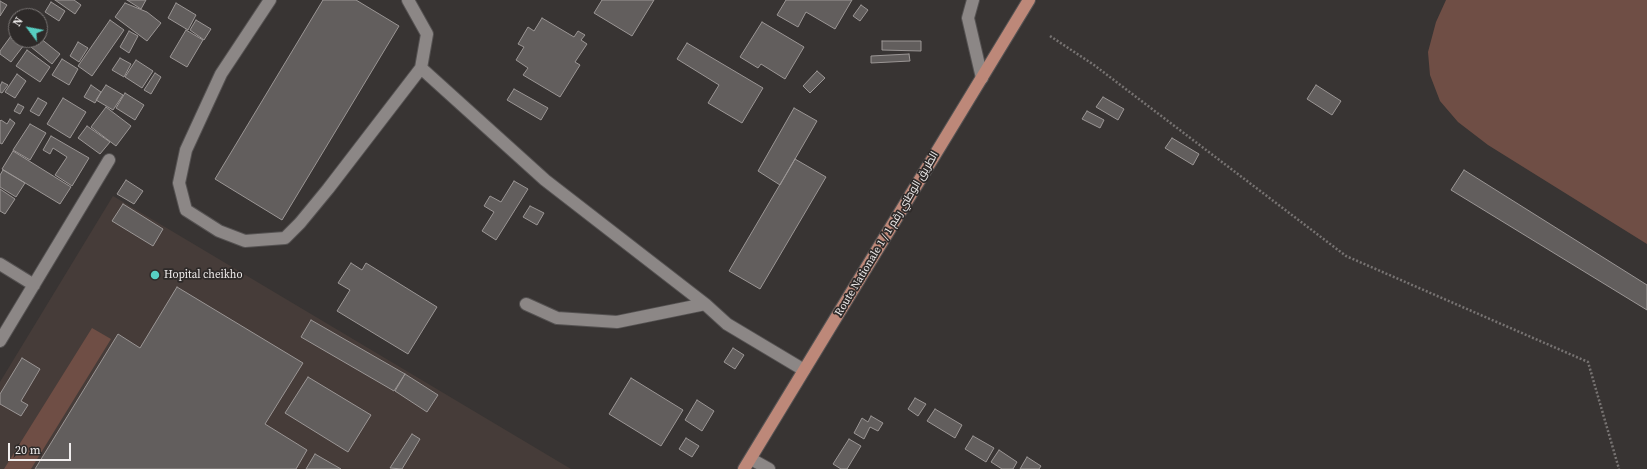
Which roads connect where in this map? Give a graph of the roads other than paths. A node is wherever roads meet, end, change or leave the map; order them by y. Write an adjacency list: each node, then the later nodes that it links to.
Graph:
1 (270, 0): 5 (street)
2 (408, 0): 5 (street)
3 (973, 0): 6 (street)
4 (1029, 0): 6 (main road, Route Nationale 1 / الطريق الوطني رقم 1)
5 (421, 68): 11 (street)
6 (982, 78): 13 (main road, Route Nationale 1 / الطريق الوطني رقم 1)
7 (109, 160): 9 (street)
8 (0, 264): 9 (street)
9 (34, 285): 12 (street)
10 (526, 304): 11 (street)
11 (705, 304): 13 (street)
12 (0, 342)
13 (804, 370): 14 (main road, Route Nationale 1 / الطريق الوطني رقم 1)
14 (748, 464): 15 (street)
15 (769, 469)

